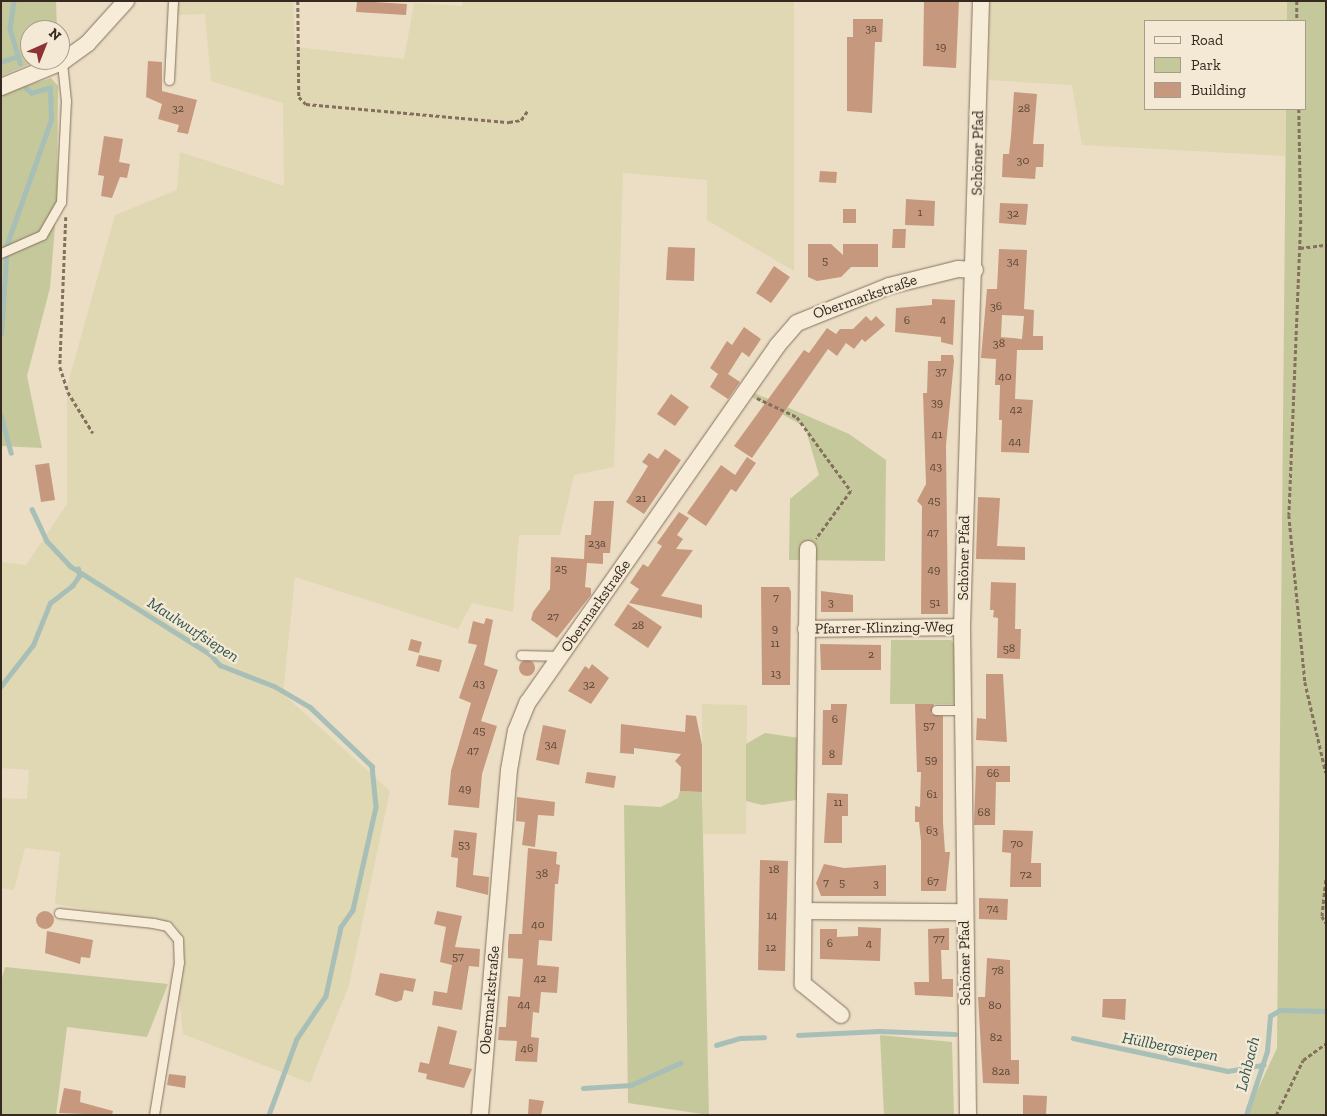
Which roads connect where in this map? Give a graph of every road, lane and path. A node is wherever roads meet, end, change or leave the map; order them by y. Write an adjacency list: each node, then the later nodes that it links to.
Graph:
1 (126, 1): 7 (street)
2 (173, 1): 10 (lane)
3 (298, 1): 12 (path)
4 (981, 1): 18 (street, Schöner Pfad)
5 (1297, 1): 6 (path)
6 (1297, 20)
7 (70, 56)
8 (42, 70): 11 (street)
9 (63, 70): 14 (lane)
10 (169, 80)
11 (1, 87)
12 (528, 110)
13 (1299, 110): 16 (path)
14 (61, 202): 17 (lane); 20 (path)
15 (1326, 245): 16 (path)
16 (1300, 248): 28 (path)
17 (1, 253)
18 (975, 270): 19 (street, Obermarkstraße); 22 (street, Schöner Pfad)
19 (746, 391): 21 (path); 25 (street, Obermarkstraße)
20 (93, 433)
21 (808, 549): 23 (street, Pfarrer-Klinzing-Weg)
22 (962, 627): 23 (street, Pfarrer-Klinzing-Weg); 27 (street, Schöner Pfad)
23 (806, 629): 30 (street, Pfarrer-Klinzing-Weg)
24 (521, 655): 25 (lane)
25 (561, 656): 37 (street, Obermarkstraße)
26 (936, 710): 27 (lane)
27 (962, 710): 31 (street, Schöner Pfad)
28 (1326, 773)
29 (1326, 880): 33 (path)
30 (806, 911): 31 (street); 34 (street, Pfarrer-Klinzing-Weg)
31 (964, 912): 38 (street, Schöner Pfad)
32 (59, 913): 36 (lane)
33 (1326, 923)
34 (841, 1016)
35 (1326, 1043): 39 (path)
36 (154, 1115)
37 (480, 1115)
38 (968, 1115)
39 (1276, 1115)

